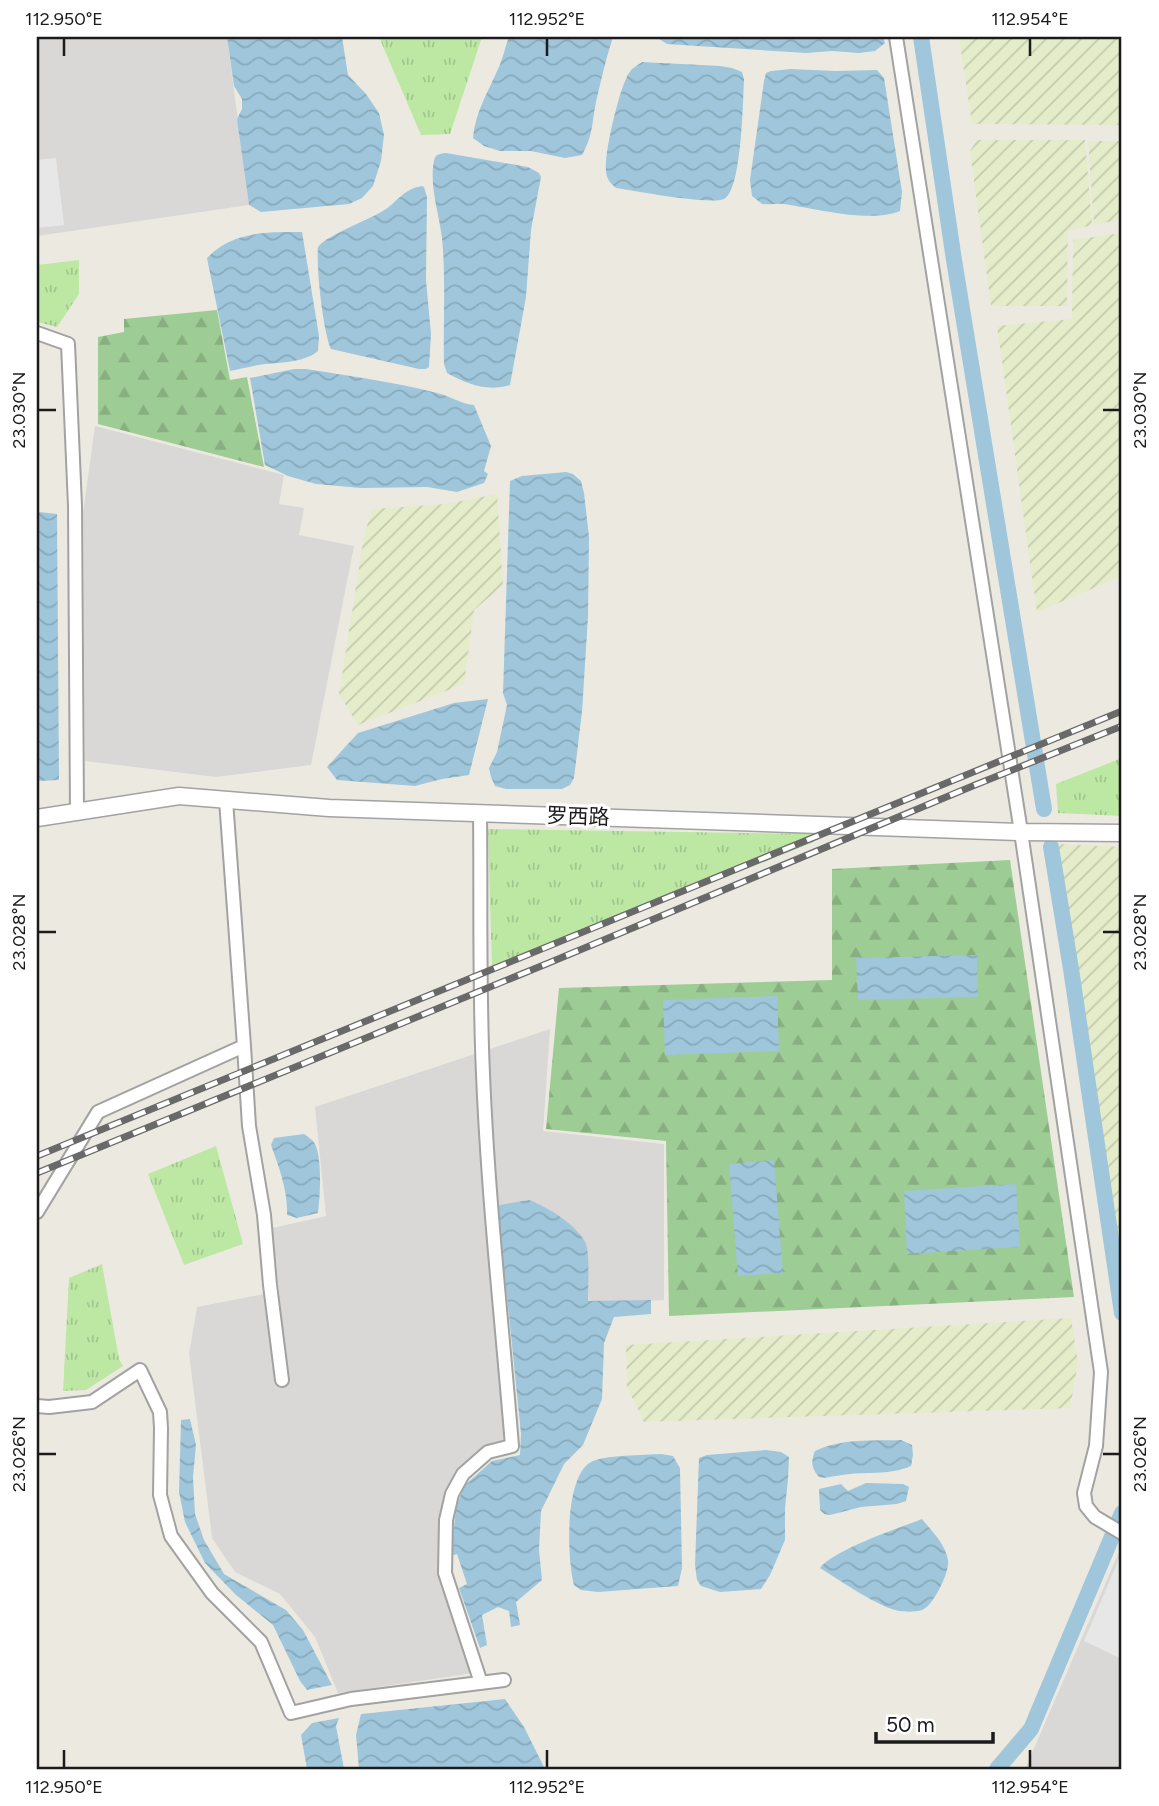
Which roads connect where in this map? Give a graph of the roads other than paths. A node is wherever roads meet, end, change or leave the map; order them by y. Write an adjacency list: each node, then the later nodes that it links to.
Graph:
1 (896, 37): 7 (street)
2 (37, 333): 4 (street)
3 (226, 800): 4 (street, 罗西路); 5 (street, 罗西路); 9 (street)
4 (77, 813): 6 (street, 罗西路)
5 (480, 813): 7 (street, 罗西路); 15 (street)
6 (37, 818)
7 (1021, 832): 8 (street, 罗西路); 13 (street)
8 (1122, 833)
9 (244, 1046): 10 (street); 11 (street)
10 (37, 1212)
11 (282, 1380)
12 (37, 1406): 15 (street)
13 (1122, 1533)
14 (504, 1680): 15 (street)
15 (481, 1683)

